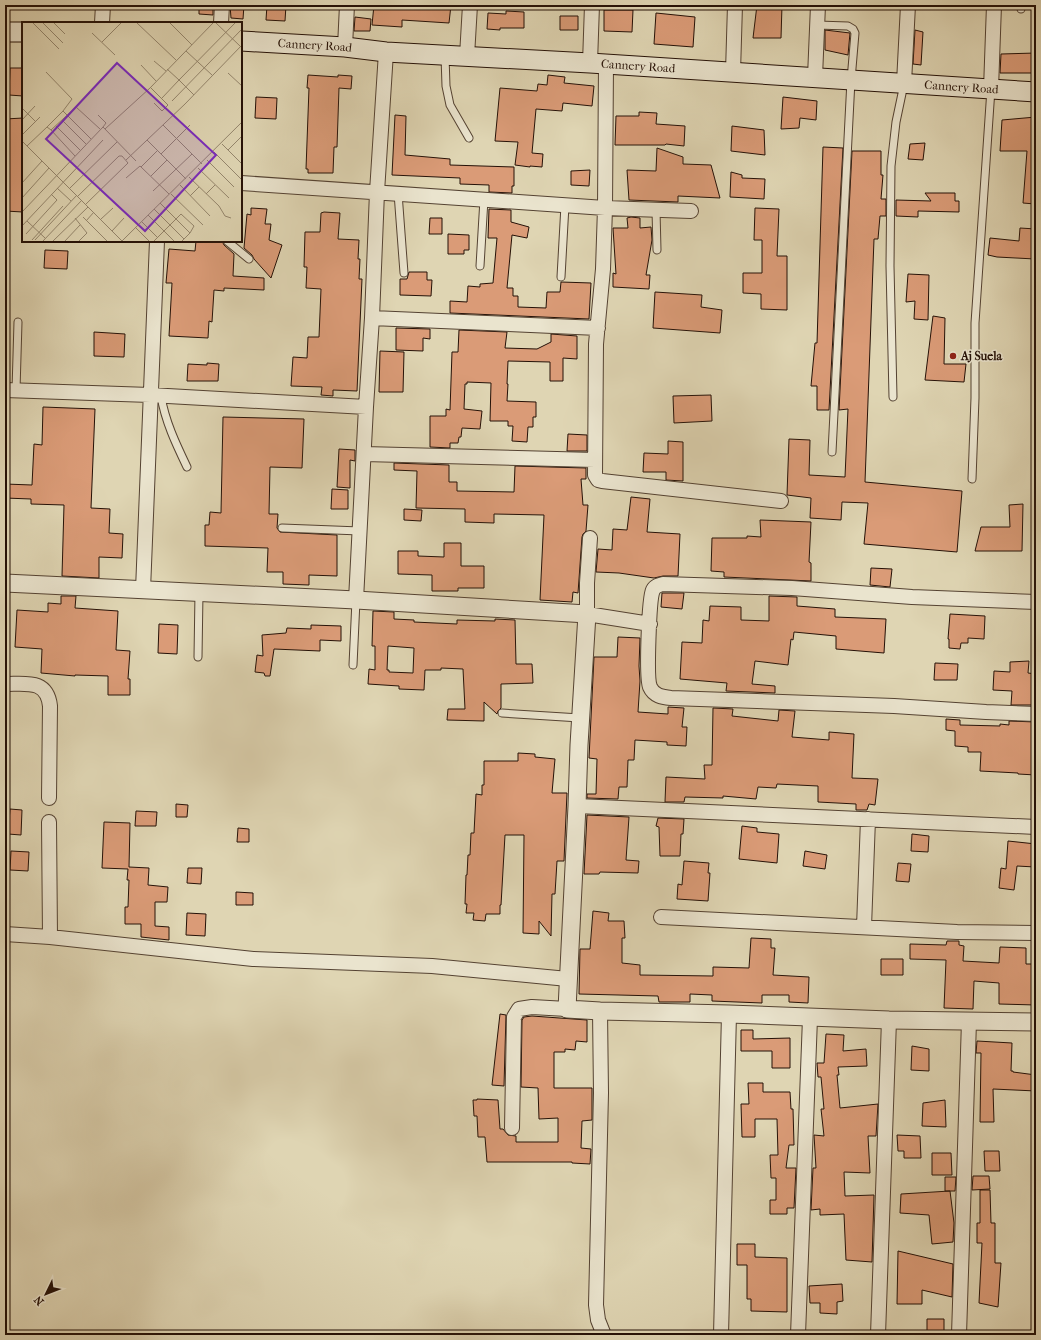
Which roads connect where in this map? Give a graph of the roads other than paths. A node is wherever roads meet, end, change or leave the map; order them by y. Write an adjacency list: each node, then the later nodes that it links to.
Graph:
1 (103, 5): 10 (street)
2 (222, 5): 11 (street)
3 (347, 5): 16 (street)
4 (470, 5): 19 (street)
5 (592, 5): 20 (street)
6 (735, 5): 21 (street)
7 (818, 5): 12 (street)
8 (908, 5): 24 (street)
9 (994, 5): 25 (street)
10 (102, 22)
11 (221, 22)
12 (817, 25): 22 (street); 23 (lane)
13 (5, 32): 14 (main road)
14 (22, 32)
15 (242, 41): 16 (main road, Cannery Road)
16 (345, 47): 17 (main road, Cannery Road)
17 (386, 52): 18 (main road, Cannery Road); 29 (street)
18 (445, 55): 19 (main road, Cannery Road); 27 (lane)
19 (467, 56): 20 (main road, Cannery Road)
20 (598, 64): 21 (main road, Cannery Road); 33 (street)
21 (733, 72): 22 (main road, Cannery Road)
22 (815, 78): 23 (main road, Cannery Road)
23 (851, 80): 24 (main road, Cannery Road); 50 (lane)
24 (904, 83): 25 (main road, Cannery Road); 48 (lane)
25 (991, 89): 26 (main road, Cannery Road); 54 (lane)
26 (1036, 92)
27 (469, 138)
28 (242, 183): 29 (street)
29 (377, 192): 30 (street); 43 (street)
30 (398, 193): 31 (street); 41 (lane)
31 (484, 199): 32 (street); 40 (lane)
32 (565, 205): 33 (street); 42 (lane)
33 (605, 208): 34 (street); 45 (street)
34 (656, 210): 35 (street); 38 (lane)
35 (691, 211)
36 (157, 242): 47 (street)
37 (228, 242): 39 (lane)
38 (657, 250)
39 (249, 259)
40 (480, 266)
41 (404, 273)
42 (561, 277)
43 (372, 318): 45 (street); 49 (street)
44 (18, 322): 46 (lane)
45 (598, 328): 52 (street)
46 (11, 390): 47 (street)
47 (155, 395): 49 (street); 53 (lane); 60 (street)
48 (893, 397)
49 (366, 407): 51 (street)
50 (832, 452)
51 (364, 454): 52 (street); 57 (street)
52 (595, 460): 55 (street)
53 (187, 467)
54 (972, 479)
55 (780, 501)
56 (282, 528): 57 (lane)
57 (360, 531): 62 (street)
58 (590, 538): 64 (street)
59 (5, 582): 60 (street)
60 (143, 590): 61 (street)
61 (199, 592): 62 (street); 66 (lane)
62 (356, 600): 64 (street); 67 (lane)
63 (1036, 602): 65 (street)
64 (587, 614): 65 (street); 71 (street)
65 (650, 624): 70 (street)
66 (198, 657)
67 (353, 665)
68 (5, 684): 72 (street)
69 (502, 712): 71 (lane)
70 (1036, 714)
71 (580, 718): 73 (street)
72 (49, 798)
73 (577, 806): 74 (street); 82 (street)
74 (868, 819): 76 (street); 78 (street)
75 (50, 822): 81 (street)
76 (1036, 826)
77 (661, 917): 78 (street)
78 (864, 927): 79 (street)
79 (1036, 933)
80 (5, 934): 81 (street)
81 (50, 937): 82 (street)
82 (568, 979): 83 (street)
83 (567, 1009): 84 (street); 90 (street)
84 (600, 1012): 85 (street); 93 (street)
85 (729, 1014): 86 (street); 94 (street)
86 (810, 1018): 87 (street); 95 (street)
87 (889, 1020): 88 (street); 96 (street)
88 (968, 1021): 89 (street); 97 (street)
89 (1036, 1022)
90 (512, 1128)
91 (111, 1335): 92 (lane)
92 (129, 1335)
93 (604, 1335)
94 (721, 1335)
95 (798, 1335)
96 (878, 1335)
97 (959, 1335)

